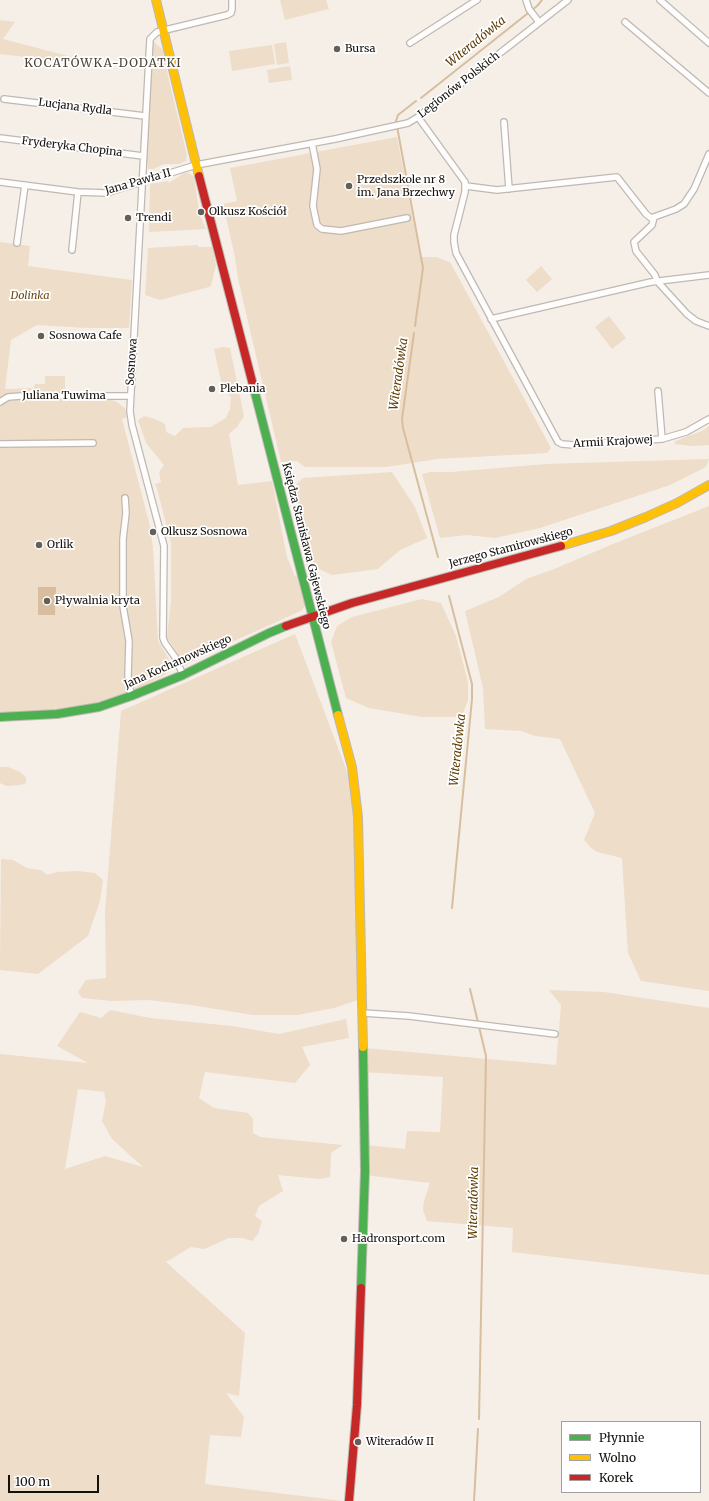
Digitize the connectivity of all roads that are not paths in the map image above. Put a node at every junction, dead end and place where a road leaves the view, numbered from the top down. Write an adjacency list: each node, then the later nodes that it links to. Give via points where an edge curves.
1 (156, 0): 9 (street, Księdza Stanisława Gajewskiego)
2 (232, 0): 9 (street, via 232,9 227,15)
3 (477, 0): 10 (street)
4 (526, 0): 7 (street)
5 (568, 0): 7 (street, Legionów Polskich)
6 (660, 0): 11 (street)
7 (539, 22): 15 (street, Legionów Polskich)
8 (625, 22): 12 (street)
9 (163, 30): 14 (street, Sosnowa, via 156,32 150,39); 21 (street, Księdza Stanisława Gajewskiego)
10 (410, 43)
11 (709, 43)
12 (709, 93)
13 (4, 99): 14 (street, Lucjana Rydla)
14 (145, 116): 20 (street, Sosnowa)
15 (418, 117): 18 (street, Legionów Polskich, via 397,126); 25 (street, via 462,176)
16 (504, 122): 26 (street)
17 (0, 138): 20 (street, Fryderyka Chopina)
18 (312, 143): 21 (street, Legionów Polskich); 29 (street, via 317,169 314,206 317,226 341,231)
19 (709, 154): 28 (street, via 694,189 684,204)
20 (143, 156): 23 (street, Sosnowa)
21 (196, 165): 23 (street, Jana Pawła II); 45 (street, Księdza Stanisława Gajewskiego)
22 (0, 182): 24 (street, Jana Pawła II)
23 (141, 182): 27 (street, Jana Pawła II, via 106,193); 37 (street, Sosnowa)
24 (25, 185): 27 (street, Jana Pawła II); 30 (street)
25 (466, 186): 26 (street); 34 (street, Armii Krajowej, via 455,229 456,253)
26 (509, 189): 28 (street, via 617,177 646,214)
27 (78, 192): 31 (street)
28 (654, 217): 33 (street, via 652,225 636,239 634,246)
29 (407, 218)
30 (18, 243)
31 (72, 250)
32 (709, 275): 33 (street)
33 (657, 281): 34 (street); 35 (street, via 687,314)
34 (491, 319): 40 (street, Armii Krajowej, via 558,442 574,445)
35 (709, 326)
36 (658, 391): 40 (street)
37 (130, 396): 38 (street, Juliana Tuwima, via 21,396 8,397); 46 (street, Sosnowa, via 132,425 164,546 163,638)
38 (0, 402)
39 (709, 420): 40 (street, Armii Krajowej, via 686,432)
40 (662, 439)
41 (94, 443): 42 (street)
42 (0, 444)
43 (709, 485): 45 (street, Jerzego Stamirowskiego, via 671,506 610,531)
44 (125, 498): 47 (street, via 123,606 129,641 128,676)
45 (313, 616): 46 (street, Jana Kochanowskiego, via 269,633); 49 (street, Księdza Stanisława Gajewskiego, via 355,787 359,832)
46 (183, 675): 47 (street, Jana Kochanowskiego)
47 (132, 696): 48 (street, Jana Kochanowskiego, via 75,712)
48 (0, 717)
49 (363, 1013): 50 (street, via 409,1016); 51 (street, Księdza Stanisława Gajewskiego, via 365,1182 357,1405)
50 (555, 1034)
51 (349, 1501)

